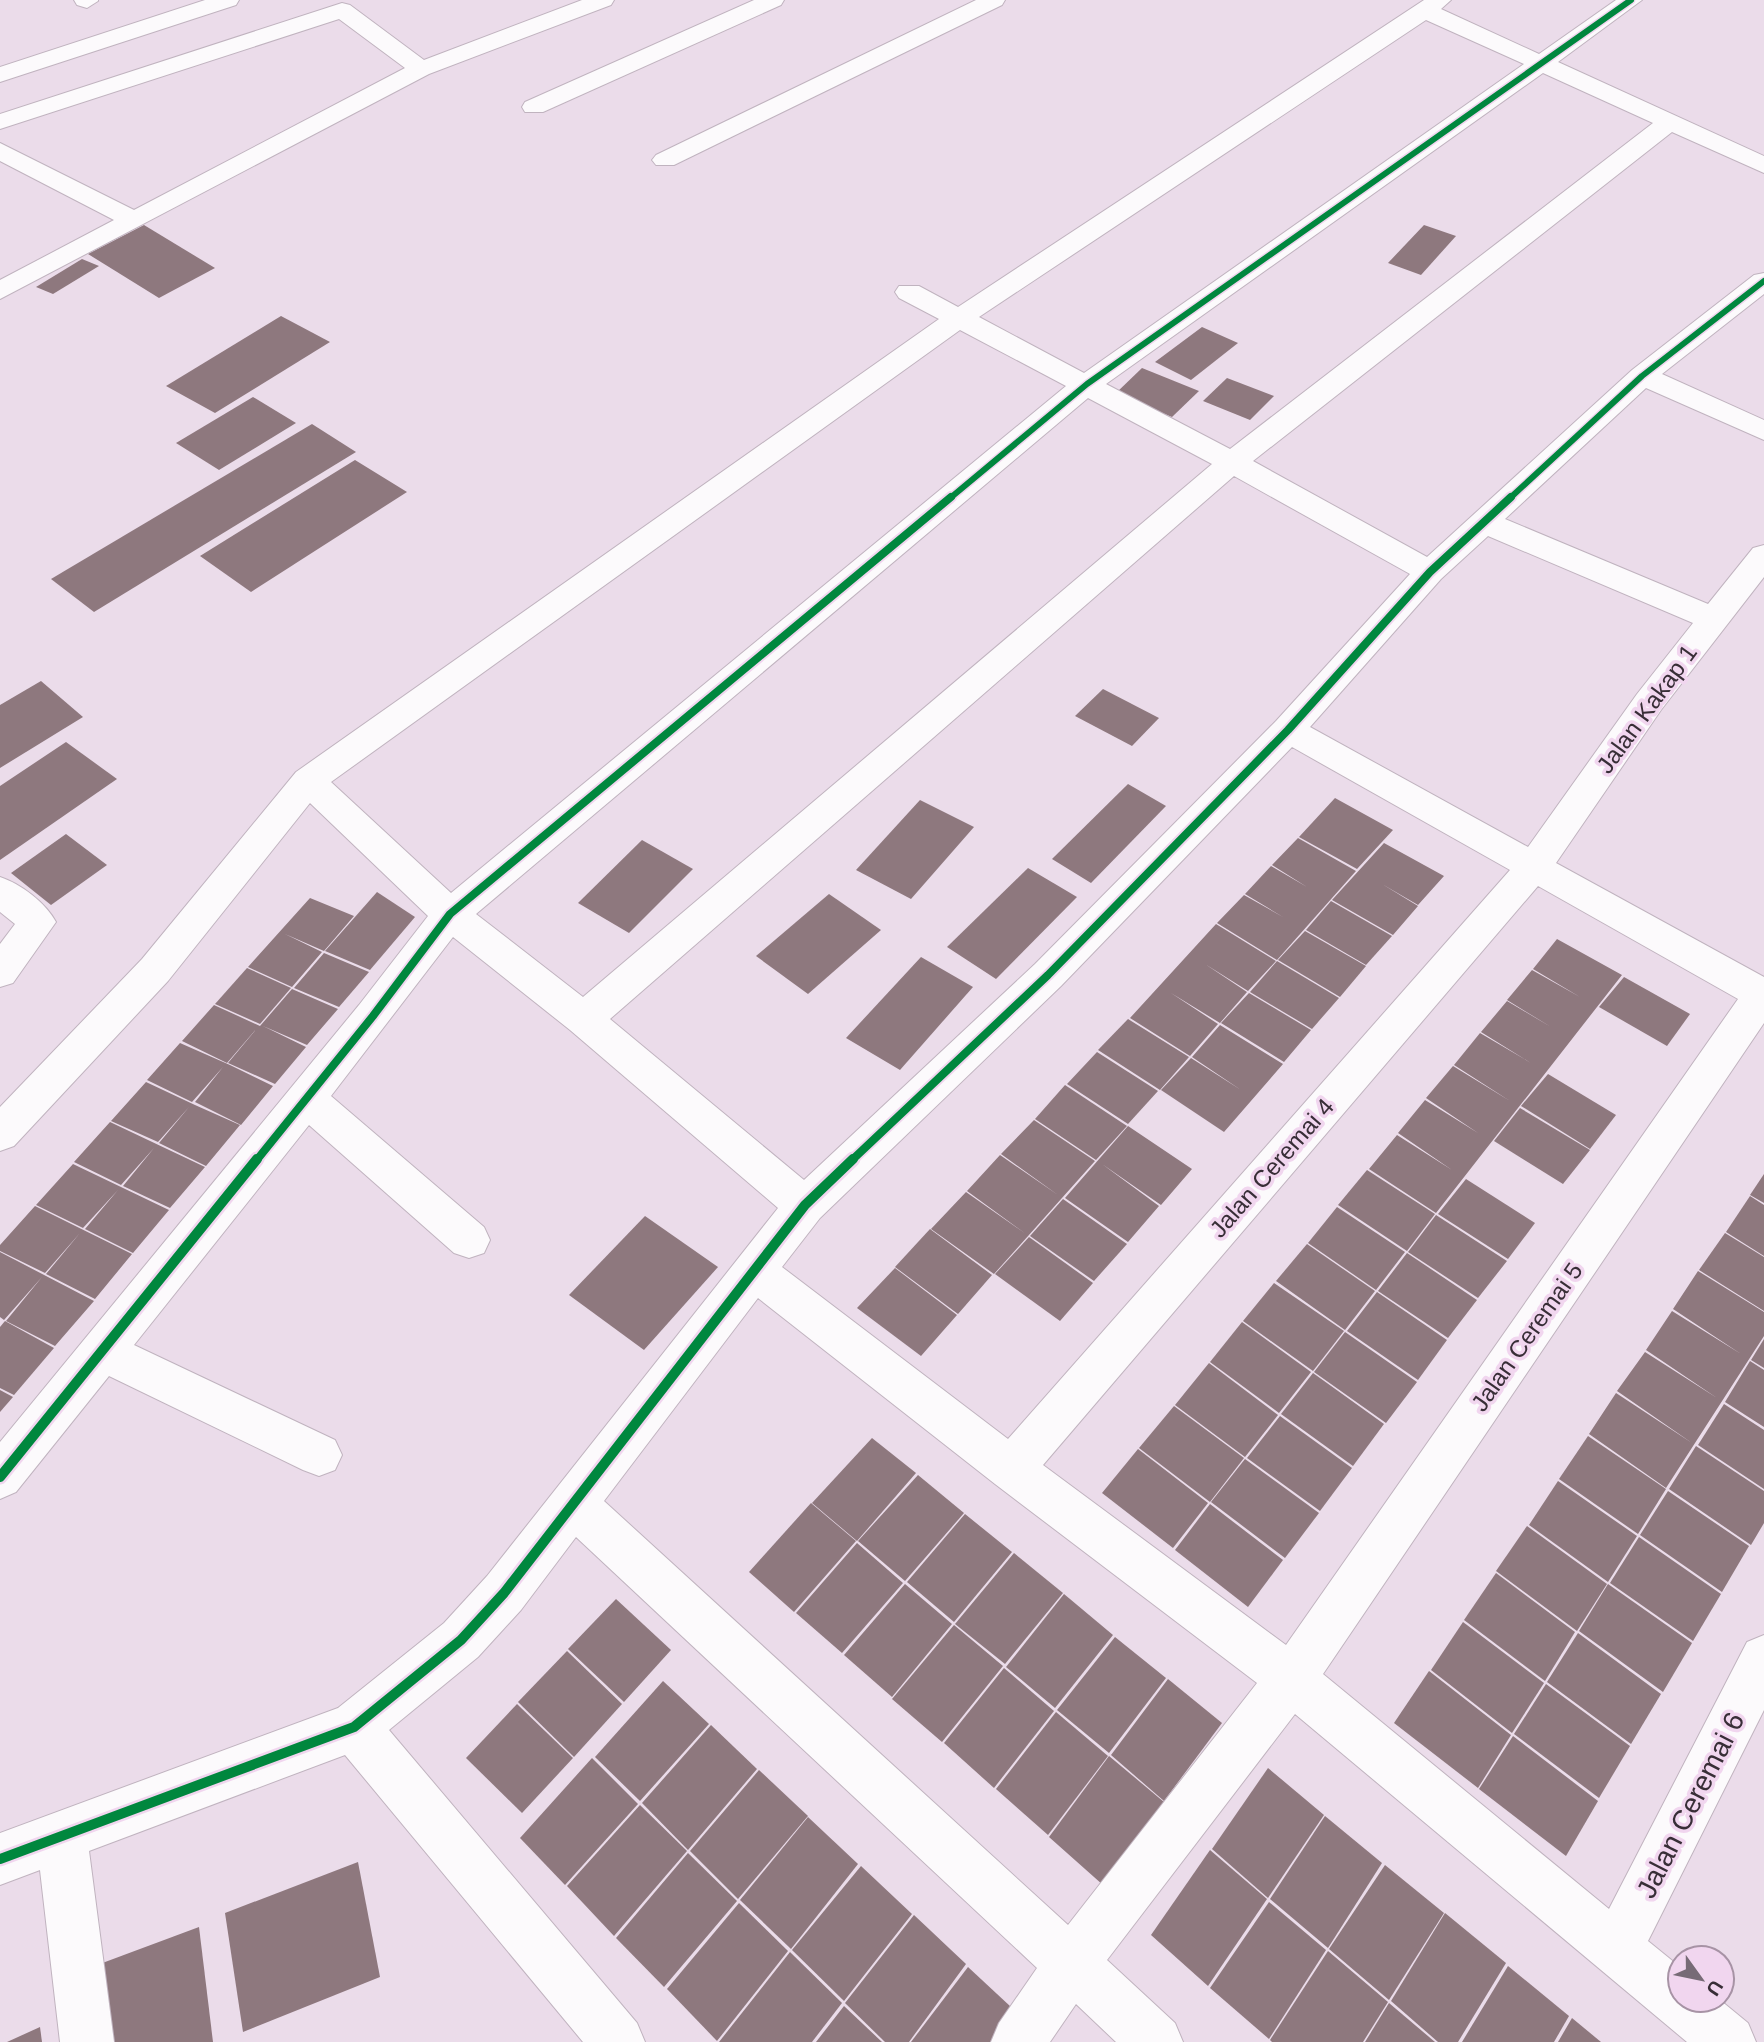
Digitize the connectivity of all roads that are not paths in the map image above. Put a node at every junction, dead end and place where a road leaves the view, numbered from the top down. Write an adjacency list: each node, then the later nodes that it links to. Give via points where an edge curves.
1 (228, 0): 11 (street)
2 (370, 0): 8 (street)
3 (603, 0): 10 (street)
4 (773, 0): 12 (street)
5 (994, 0): 16 (street)
6 (1631, 0): 9 (street)
7 (1432, 5): 9 (street); 23 (street)
8 (342, 10): 10 (street); 13 (street)
9 (1539, 62): 14 (street); 25 (street)
10 (421, 69): 18 (street)
11 (0, 75)
12 (534, 107)
13 (0, 122)
14 (1670, 122): 17 (street); 27 (street)
15 (0, 151): 18 (street)
16 (666, 160)
17 (1764, 165)
18 (134, 220): 20 (street)
19 (1764, 281): 22 (street)
20 (0, 290)
21 (909, 292): 23 (street)
22 (1751, 308): 24 (street)
23 (959, 318): 25 (street); 33 (street)
24 (1642, 376): 26 (street); 28 (street)
25 (1087, 384): 27 (street); 36 (street)
26 (1764, 431)
27 (1232, 462): 30 (street); 39 (street)
28 (1484, 522): 30 (street); 31 (street)
29 (1764, 555): 31 (street, Jalan Kakap 1)
30 (1430, 572): 32 (street)
31 (1714, 619): 34 (street, Jalan Kakap 1, via 1649,702)
32 (1288, 730): 34 (street); 42 (street, via 1048,975)
33 (308, 781): 36 (street); 41 (street, via 155,970)
34 (1534, 867): 38 (street); 47 (street, Jalan Ceremai 4)
35 (0, 891): 37 (street, via 38,922)
36 (450, 914): 39 (street); 40 (street)
37 (0, 972)
38 (1763, 994): 51 (street, Jalan Ceremai 5)
39 (584, 1019): 42 (street, via 636,1068)
40 (306, 1098): 43 (street); 45 (street)
41 (0, 1134)
42 (806, 1205): 44 (street)
43 (469, 1240)
44 (753, 1269): 47 (street); 49 (street)
45 (102, 1351): 46 (street); 48 (street)
46 (319, 1455)
47 (1011, 1469): 51 (street)
48 (0, 1477)
49 (573, 1503): 52 (street, via 504,1593 461,1640); 56 (street)
50 (1764, 1659): 55 (street, Jalan Ceremai 6)
51 (1291, 1679): 55 (street); 56 (street, Jalan Ceremai 5)
52 (354, 1727): 53 (street); 58 (street)
53 (61, 1834): 54 (street); 57 (street)
54 (0, 1859)
55 (1616, 1950): 61 (street)
56 (1072, 1963): 59 (street, Jalan Ceremai 5); 60 (street)
57 (87, 2042)
58 (618, 2042)
59 (1018, 2042)
60 (1156, 2042)
61 (1729, 2042)

